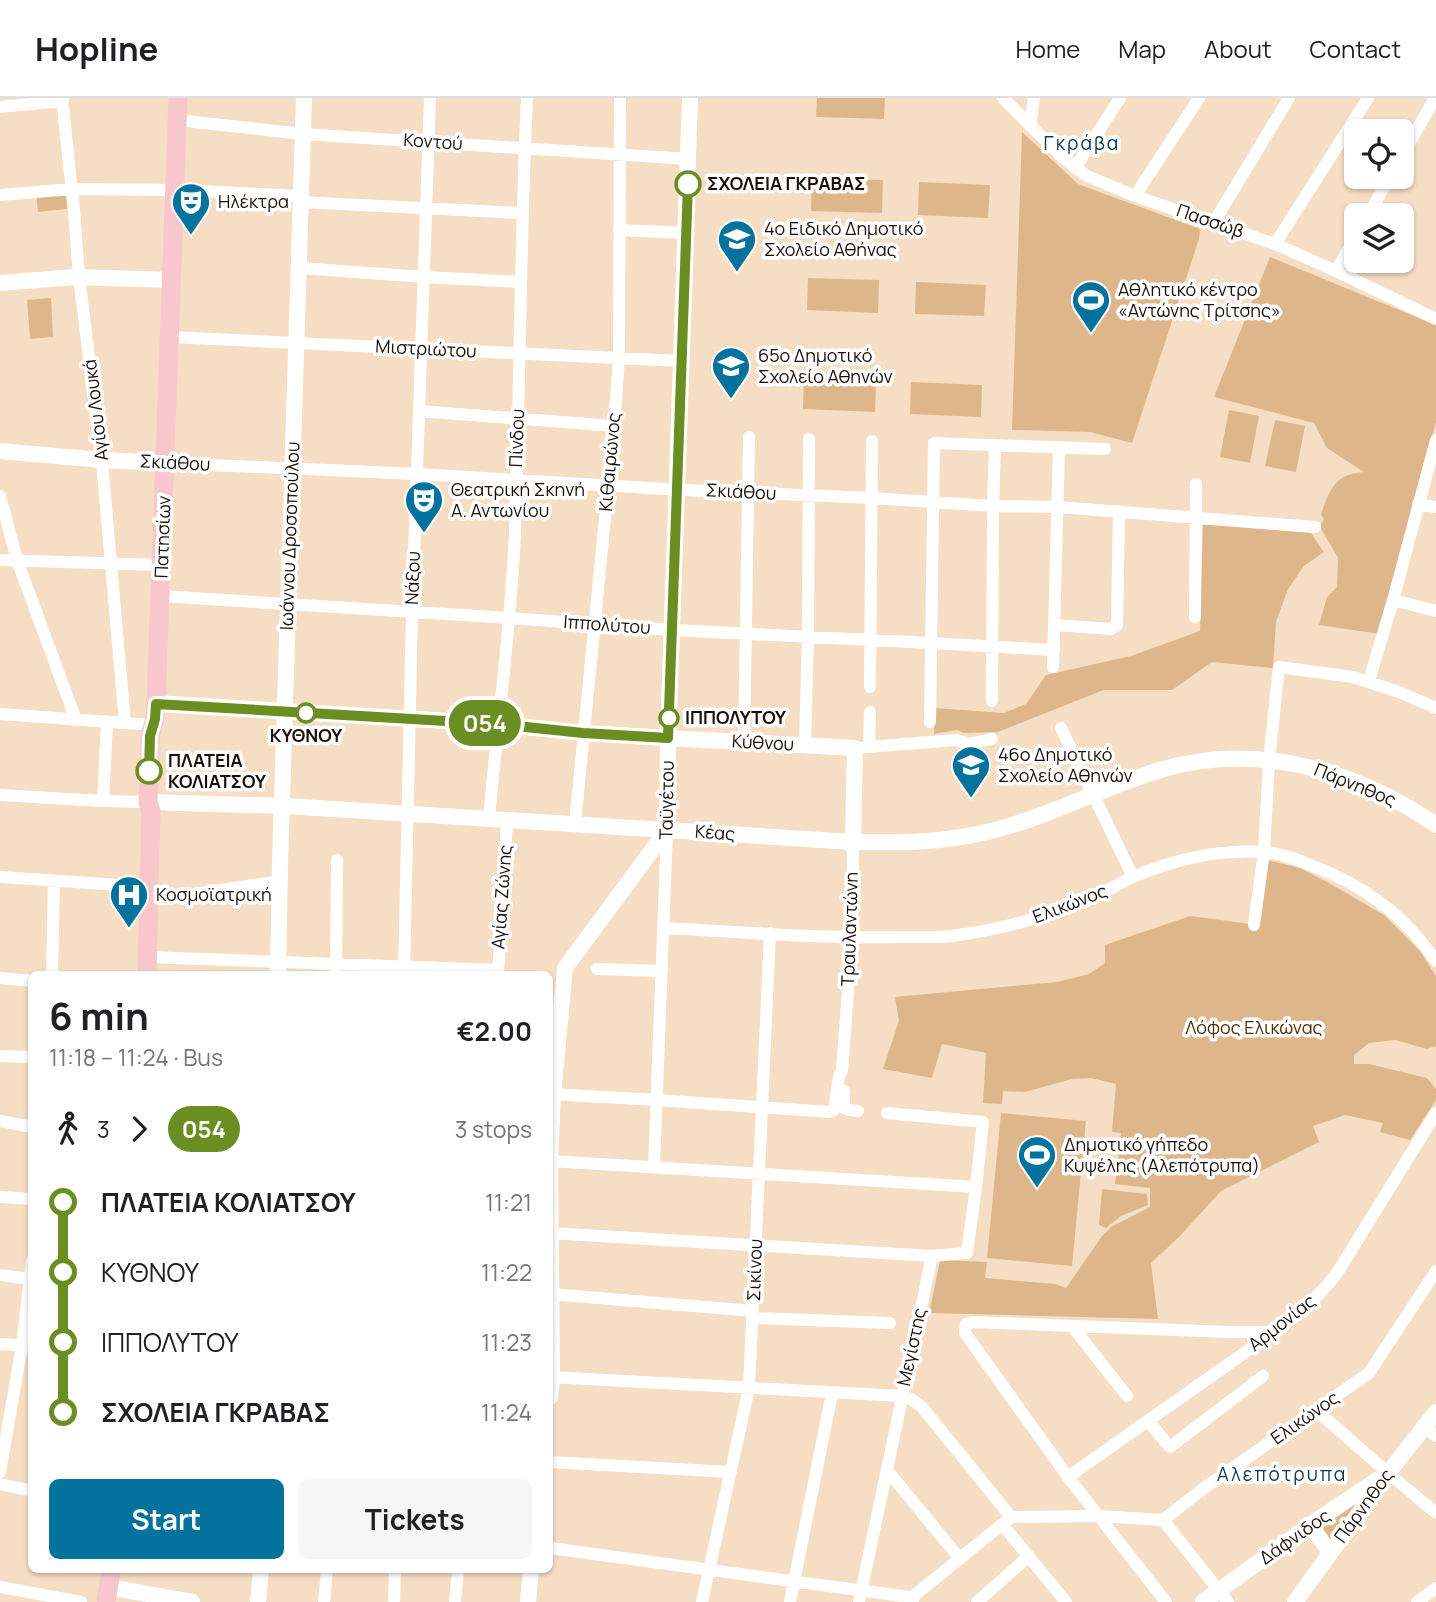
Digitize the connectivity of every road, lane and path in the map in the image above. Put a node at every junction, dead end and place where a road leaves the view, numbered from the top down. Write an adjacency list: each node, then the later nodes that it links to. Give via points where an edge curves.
1 (178, 98): 16 (main road, Πατησίων)
2 (304, 98): 18 (street, Ιωάννου Δροσοπούλου)
3 (430, 98): 20 (street, Νάξου)
4 (527, 98): 21 (street, Πίνδου)
5 (620, 98): 22 (street, Κιθαιρώνος)
6 (690, 98): 23 (street, Ταϋγέτου)
7 (1003, 98): 17 (street, Πασσώβ)
8 (1034, 98): 17 (street)
9 (1120, 98): 24 (street)
10 (1199, 98): 28 (street)
11 (1289, 98): 32 (street)
12 (1368, 98): 35 (street)
13 (63, 99): 15 (street); 25 (street, Αγίου Λουκά)
14 (1433, 100): 19 (street)
15 (0, 107)
16 (177, 120): 18 (street, Κοντού); 26 (main road, Πατησίων)
17 (1030, 126): 24 (street, Πασσώβ)
18 (303, 134): 20 (street, Κοντού); 29 (street, Ιωάννου Δροσοπούλου)
19 (1414, 134)
20 (429, 142): 21 (street, Κοντού); 30 (street, Νάξου)
21 (525, 148): 22 (street, Κοντού); 31 (street, Πίνδου)
22 (620, 155): 23 (street, Κοντού); 33 (street, Κιθαιρώνος)
23 (689, 159): 34 (street, Ταϋγέτου)
24 (1075, 168): 28 (street, Πασσώβ)
25 (72, 189): 26 (street); 27 (street); 39 (street, Αγίου Λουκά)
26 (175, 190): 29 (street); 41 (main road, Πατησίων)
27 (0, 195)
28 (1135, 196): 32 (street, Πασσώβ)
29 (301, 199): 30 (street); 37 (street, Ιωάννου Δροσοπούλου)
30 (426, 209): 31 (street); 40 (street, Νάξου)
31 (522, 213): 42 (street, Πίνδου)
32 (1214, 222): 35 (street, Πασσώβ)
33 (619, 230): 34 (street); 49 (street, Κιθαιρώνος)
34 (686, 233): 50 (street, Ταϋγέτου)
35 (1275, 244): 38 (street, Πασσώβ)
36 (1344, 257): 38 (street)
37 (299, 268): 40 (street); 46 (street, Ιωάννου Δροσοπούλου)
38 (1336, 271): 44 (street, Πασσώβ)
39 (79, 277): 41 (street); 43 (street); 62 (street, Αγίου Λουκά)
40 (424, 278): 42 (street); 47 (street, Νάξου)
41 (172, 280): 45 (main road, Πατησίων)
42 (521, 282): 48 (street, Πίνδου)
43 (0, 283)
44 (1436, 319)
45 (170, 337): 46 (street, Μιστριώτου); 63 (main road, Πατησίων)
46 (296, 343): 47 (street, Μιστριώτου); 64 (street, Ιωάννου Δροσοπούλου)
47 (420, 348): 48 (street, Μιστριώτου); 51 (street, Νάξου)
48 (521, 353): 49 (street, Μιστριώτου); 52 (street, Πίνδου)
49 (619, 358): 50 (street, Μιστριώτου); 53 (street, Κιθαιρώνος)
50 (681, 360): 69 (street, Ταϋγέτου)
51 (419, 411): 52 (street); 65 (street, Νάξου)
52 (518, 419): 53 (street); 66 (street, Πίνδου)
53 (614, 426): 68 (street, Κιθαιρώνος)
54 (749, 437): 70 (street)
55 (809, 439): 72 (street)
56 (1436, 440): 75 (street)
57 (872, 441): 73 (street)
58 (995, 445): 59 (street); 74 (street, via 934,443); 76 (street)
59 (1059, 447): 60 (street); 77 (street)
60 (1105, 449)
61 (0, 451): 62 (street, Σκιάθου)
62 (101, 460): 63 (street, Σκιάθου); 84 (street, Αγίου Λουκά)
63 (166, 463): 64 (street, Σκιάθου); 85 (main road, Πατησίων)
64 (293, 468): 65 (street, Σκιάθου); 88 (street, Ιωάννου Δροσοπούλου)
65 (417, 474): 66 (street, Σκιάθου); 90 (street, Νάξου)
66 (516, 480): 68 (street, Σκιάθου); 92 (street, Πίνδου)
67 (1196, 484): 80 (street)
68 (608, 485): 69 (street, Σκιάθου); 93 (street, Κιθαιρώνος)
69 (677, 489): 70 (street, Σκιάθου); 95 (street, Ταϋγέτου)
70 (748, 493): 72 (street, Σκιάθου); 96 (street)
71 (0, 496): 83 (street)
72 (809, 496): 73 (street, Σκιάθου); 97 (street)
73 (871, 498): 74 (street, Σκιάθου); 98 (street)
74 (933, 503): 76 (street, Σκιάθου); 99 (street)
75 (1418, 504): 78 (street); 87 (street)
76 (993, 506): 77 (street, Σκιάθου); 100 (street)
77 (1058, 507): 79 (street, Σκιάθου); 94 (street)
78 (1436, 507)
79 (1119, 511): 80 (street, Σκιάθου); 94 (street, via 1117,625 1111,629)
80 (1196, 517): 81 (street, Σκιάθου); 91 (street)
81 (1315, 527)
82 (0, 560): 83 (street)
83 (17, 560): 84 (street); 112 (street)
84 (111, 562): 85 (street); 115 (street, Αγίου Λουκά)
85 (162, 565): 86 (main road, Πατησίων)
86 (160, 596): 88 (street, Ιππολύτου); 106 (main road, Πατησίων)
87 (1393, 600): 89 (street); 103 (street)
88 (288, 604): 90 (street, Ιππολύτου); 108 (street, Ιωάννου Δροσοπούλου)
89 (1436, 611)
90 (412, 612): 92 (street, Ιππολύτου); 111 (street, Νάξου)
91 (1195, 617)
92 (510, 618): 93 (street, Ιππολύτου); 116 (street, Πίνδου)
93 (594, 624): 95 (street, Ιππολύτου); 119 (street, Κιθαιρώνος)
94 (1055, 625): 101 (street)
95 (672, 630): 96 (street, Ιππολύτου); 120 (street, Ταϋγέτου)
96 (747, 634): 97 (street, Ιππολύτου); 122 (street)
97 (808, 636): 98 (street, Ιππολύτου); 123 (street)
98 (870, 639): 99 (street, Ιππολύτου); 104 (street)
99 (931, 643): 100 (street, Ιππολύτου); 114 (street)
100 (993, 646): 101 (street, Ιππολύτου); 105 (street)
101 (1054, 650): 102 (street)
102 (1054, 667)
103 (1369, 681): 107 (street); 125 (street, via 1279,667)
104 (870, 687)
105 (992, 701)
106 (156, 704): 108 (street, Κύθνου); 117 (main road, Πατησίων)
107 (1436, 708)
108 (285, 711): 111 (street, Κύθνου); 130 (street, Ιωάννου Δροσοπούλου)
109 (870, 712): 124 (street, Τραυλαντώνη)
110 (0, 714): 112 (street)
111 (409, 719): 116 (street, Κύθνου); 131 (street, Νάξου)
112 (76, 720): 113 (street)
113 (107, 722): 115 (street); 128 (street)
114 (930, 722)
115 (125, 723): 117 (street)
116 (497, 724): 119 (street, Κύθνου); 132 (street, Πίνδου)
117 (153, 725): 129 (main road, Πατησίων)
118 (1061, 728): 127 (street)
119 (583, 733): 120 (street, Κύθνου); 134 (street, Κιθαιρώνος)
120 (668, 738): 122 (street, Κύθνου); 136 (street, Ταϋγέτου)
121 (992, 739): 124 (street, Κύθνου)
122 (744, 742): 123 (street, Κύθνου)
123 (805, 745): 124 (street, Κύθνου)
124 (862, 748): 137 (street, Τραυλαντώνη)
125 (1269, 760): 127 (street, Κέας, via 1192,763); 135 (street, Πάρνηθος, via 1360,784); 138 (street)
126 (0, 796): 128 (street)
127 (1093, 796): 137 (street, Κέας, via 1037,818 963,838); 141 (street)
128 (103, 802): 129 (street)
129 (148, 802): 130 (street, Κέας); 144 (main road, Πατησίων)
130 (282, 805): 131 (street, Κέας); 143 (street, Ιωάννου Δροσοπούλου)
131 (407, 813): 132 (street, Κέας); 155 (street, Νάξου)
132 (489, 819): 133 (street, Κέας)
133 (507, 820): 134 (street, Κέας); 156 (street, Αγίας Ζώνης)
134 (575, 824): 136 (street, Κέας)
135 (1436, 825)
136 (667, 830): 137 (street, Κέας); 146 (street, Ταϋγέτου); 163 (street, via 565,968)
137 (853, 842): 148 (street, Τραυλαντώνη)
138 (1264, 852): 141 (street, Ελικώνος, via 1196,856); 145 (street); 149 (street, Ελικώνος, via 1303,861 1361,889 1409,926)
139 (337, 860): 153 (street)
140 (0, 877): 142 (street)
141 (1133, 877): 148 (street, Ελικώνος, via 1089,900 997,929 955,936)
142 (54, 881): 144 (street); 154 (street)
143 (279, 881): 144 (street); 151 (street, Ιωάννου Δροσοπούλου)
144 (149, 894): 150 (main road, Πατησίων)
145 (1254, 925)
146 (663, 928): 147 (street, Ελικώνος); 157 (street, Ταϋγέτου)
147 (770, 933): 148 (street, Ελικώνος); 166 (street, Σικίνου)
148 (852, 939): 162 (street, Τραυλαντώνη)
149 (1436, 961)
150 (148, 966): 151 (street)
151 (279, 968): 153 (street)
152 (597, 969): 157 (street)
153 (336, 970): 155 (street)
154 (52, 971)
155 (404, 971)
156 (498, 971)
157 (662, 971): 165 (street, Ταϋγέτου)
158 (0, 978): 159 (street)
159 (28, 981)
160 (0, 1056): 161 (street)
161 (28, 1057)
162 (842, 1070): 166 (street, Τραυλαντώνη, via 834,1110); 167 (street, via 844,1108)
163 (553, 1076)
164 (553, 1094): 165 (street)
165 (657, 1100): 166 (street); 173 (street, Ταϋγέτου)
166 (761, 1107): 174 (street, Σικίνου)
167 (858, 1111)
168 (887, 1113): 175 (street, via 983,1122)
169 (1436, 1113): 189 (street, Αρμονίας, via 1329,1286)
170 (0, 1121): 171 (street)
171 (28, 1126)
172 (553, 1161): 173 (street)
173 (654, 1167): 174 (street)
174 (758, 1174): 175 (street); 179 (street, Σικίνου)
175 (976, 1187): 180 (street, via 967,1252)
176 (0, 1197): 177 (street)
177 (28, 1199)
178 (553, 1232): 179 (street)
179 (756, 1245): 180 (street); 186 (street, Σικίνου)
180 (932, 1256): 196 (street, Μεγίστης)
181 (1436, 1271): 198 (street, Ελικώνος, via 1369,1373)
182 (0, 1275): 183 (street)
183 (28, 1279)
184 (553, 1294): 186 (street)
185 (28, 1312): 191 (street)
186 (753, 1314): 187 (street); 194 (street, Σικίνου)
187 (890, 1322)
188 (1072, 1326): 189 (street); 197 (street); 207 (street, via 974,1322 966,1324 965,1334)
189 (1273, 1332): 200 (street, Αρμονίας)
190 (0, 1344): 191 (street)
191 (27, 1346): 204 (street)
192 (1263, 1376): 200 (street, via 1170,1447)
193 (553, 1377): 194 (street)
194 (749, 1388): 195 (street); 205 (street, Σικίνου)
195 (832, 1393): 196 (street); 225 (street)
196 (902, 1396): 203 (street, Μεγίστης); 213 (street, via 922,1408)
197 (1127, 1396)
198 (1316, 1410): 206 (street); 212 (street, Ελικώνος)
199 (1436, 1412): 201 (street, Πάρνηθος)
200 (1148, 1421): 207 (street, Αρμονίας)
201 (1430, 1431): 206 (street, Πάρνηθος)
202 (553, 1462): 205 (street)
203 (887, 1470): 218 (street); 230 (street, Μεγίστης)
204 (0, 1472)
205 (730, 1472): 219 (street, Σικίνου)
206 (1388, 1473): 210 (street); 214 (street, Δάφνιδος); 216 (street, Πάρνηθος)
207 (1068, 1477): 211 (street)
208 (0, 1484): 209 (street)
209 (28, 1490)
210 (1436, 1513)
211 (1098, 1516): 212 (street); 213 (street); 244 (street)
212 (1163, 1520): 229 (street)
213 (1007, 1521): 217 (street); 218 (street)
214 (1310, 1525): 216 (street); 229 (street, Δάφνιδος)
215 (553, 1548): 219 (street)
216 (1330, 1552): 231 (street, Πάρνηθος)
217 (1029, 1556): 242 (street); 243 (street)
218 (960, 1559): 232 (street)
219 (710, 1570): 225 (street); 240 (street, Σικίνου)
220 (261, 1573): 236 (street)
221 (327, 1573): 237 (street)
222 (394, 1573): 238 (street)
223 (458, 1573): 233 (street)
224 (531, 1573): 239 (street)
225 (795, 1582): 230 (street); 241 (street)
226 (108, 1586): 235 (street)
227 (0, 1587): 234 (street)
228 (1436, 1588): 246 (street)
229 (1224, 1596): 245 (street, Δάφνιδος)
230 (860, 1597): 232 (street)
231 (1302, 1598)
232 (911, 1599)
233 (455, 1601)
234 (81, 1602)
235 (192, 1602)
236 (258, 1602)
237 (324, 1602)
238 (394, 1602)
239 (528, 1602)
240 (702, 1602)
241 (790, 1602)
242 (977, 1602)
243 (1066, 1602)
244 (1166, 1602)
245 (1203, 1602)
246 (1417, 1602)

